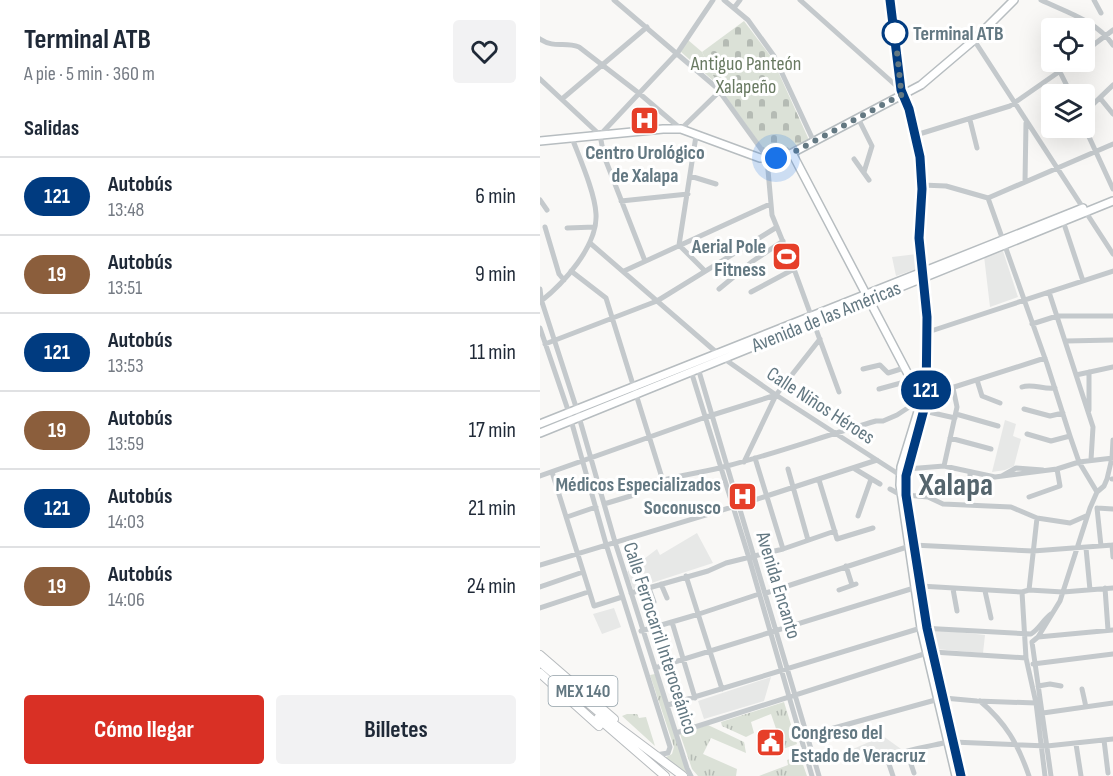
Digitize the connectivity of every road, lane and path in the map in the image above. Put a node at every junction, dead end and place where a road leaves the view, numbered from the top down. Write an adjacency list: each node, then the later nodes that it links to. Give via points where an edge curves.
1 (614, 0): 12 (street)
2 (712, 0): 19 (street)
3 (724, 0): 10 (street)
4 (740, 0): 10 (street)
5 (800, 0): 26 (street)
6 (890, 0): 26 (street)
7 (1041, 0): 14 (street)
8 (1094, 0): 11 (street)
9 (1010, 1): 16 (main road)
10 (734, 8): 43 (street, via 748,20 774,56)
11 (1101, 13)
12 (647, 27): 19 (street); 20 (street)
13 (1113, 30): 14 (street)
14 (1106, 34): 17 (street); 18 (street)
15 (540, 39): 20 (street, via 553,46 574,45)
16 (974, 40): 26 (main road, via 931,78); 31 (street)
17 (1095, 43)
18 (1113, 45)
19 (678, 52): 25 (street); 27 (street)
20 (602, 65): 27 (street); 29 (street)
21 (1060, 72): 23 (street); 31 (street)
22 (540, 79): 29 (street)
23 (1066, 84)
24 (1113, 85): 28 (street)
25 (720, 92): 36 (street); 48 (street)
26 (902, 92): 33 (main road); 38 (main road)
27 (640, 94): 36 (street); 37 (street)
28 (1100, 98): 30 (street); 32 (street)
29 (562, 99): 37 (street)
30 (1095, 103)
31 (1015, 104): 34 (street); 35 (street)
32 (1113, 114)
33 (858, 118): 43 (main road); 51 (street, via 872,146)
34 (970, 120): 38 (street); 45 (street)
35 (1026, 121): 50 (street); 54 (street)
36 (681, 129): 37 (main road); 39 (main road)
37 (600, 135): 40 (main road); 62 (street)
38 (916, 135): 56 (main road)
39 (696, 136): 48 (main road); 52 (street)
40 (572, 138): 42 (main road); 69 (street, via 595,206)
41 (1090, 138): 46 (street)
42 (540, 141)
43 (814, 142): 47 (main road)
44 (1113, 144): 46 (street)
45 (977, 148)
46 (1096, 152): 50 (street); 57 (street)
47 (792, 153): 48 (main road); 90 (main road)
48 (767, 159): 64 (street)
49 (854, 159): 51 (street)
50 (1057, 169): 54 (street); 66 (street)
51 (864, 172): 53 (street)
52 (690, 176): 55 (street); 58 (street)
53 (869, 180)
54 (1025, 182): 60 (street)
55 (716, 184)
56 (922, 185): 60 (street, via 946,186); 83 (main road, via 919,238)
57 (1113, 189)
58 (688, 194): 62 (street); 75 (street)
59 (1113, 196): 66 (main road, Avenida de las Américas)
60 (989, 199): 73 (street)
61 (540, 200): 65 (street)
62 (621, 201): 77 (street)
63 (1113, 201): 66 (main road, Avenida de las Américas)
64 (770, 204): 70 (street); 75 (street)
65 (547, 210)
66 (1084, 210): 67 (main road, Avenida de las Américas); 73 (main road, Avenida de las Américas); 76 (street)
67 (1063, 221): 73 (main road, Avenida de las Américas); 85 (street)
68 (545, 227): 84 (street)
69 (595, 227): 71 (street); 74 (street)
70 (777, 227): 72 (street); 82 (street)
71 (567, 228)
72 (783, 241): 78 (street); 87 (street)
73 (1003, 242): 83 (main road, Avenida de las Américas); 92 (street)
74 (590, 243): 80 (street); 81 (street, Calle Niños Héroes)
75 (679, 245): 77 (street); 82 (street)
76 (1113, 254)
77 (645, 261): 81 (street)
78 (794, 268): 88 (street); 97 (street)
79 (1113, 270): 85 (street)
80 (571, 271): 84 (street); 96 (street, via 603,294)
81 (624, 271): 93 (street, Calle Niños Héroes)
82 (705, 271): 93 (street)
83 (923, 275): 90 (main road, Avenida de las Américas); 100 (main road)
84 (564, 280): 91 (street)
85 (1083, 281): 89 (street)
86 (540, 289): 91 (street, Calle Ferrocarril Interoceánico)
87 (719, 289)
88 (752, 292)
89 (1049, 292): 92 (street); 94 (street)
90 (868, 297): 97 (main road, Avenida de las Américas); 109 (main road)
91 (542, 299): 103 (street, Calle Ferrocarril Interoceánico)
92 (1024, 300): 98 (street); 100 (street)
93 (657, 301): 96 (street); 106 (street, Calle Niños Héroes)
94 (1057, 316): 95 (street); 98 (street); 104 (street)
95 (1113, 316)
96 (612, 318): 103 (street); 119 (street)
97 (813, 318): 101 (street); 106 (main road, Avenida de las Américas)
98 (1032, 324): 107 (street)
99 (540, 328): 105 (street, Calle Ferrocarril Interoceánico)
100 (928, 332): 123 (main road)
101 (819, 339): 121 (street); 122 (street)
102 (1113, 339): 104 (street)
103 (555, 340): 105 (street); 129 (street, Calle Ferrocarril Interoceánico)
104 (1066, 341): 113 (street)
105 (545, 344): 129 (street, Calle Ferrocarril Interoceánico)
106 (721, 356): 111 (main road, Avenida de las Américas); 119 (main road, Avenida de las Américas); 122 (street, Calle Niños Héroes)
107 (1045, 358): 115 (street); 118 (street)
108 (1113, 367): 112 (street)
109 (904, 368): 110 (street, via 888,373 880,365); 114 (main road)
110 (863, 369)
111 (694, 370): 119 (main road, Avenida de las Américas); 130 (street, Avenida Encanto)
112 (1089, 372): 113 (street); 127 (street)
113 (1076, 375): 127 (street)
114 (912, 380): 120 (street); 123 (main road)
115 (976, 380): 116 (street); 124 (street, via 982,396)
116 (952, 387): 123 (street); 131 (street, via 957,403)
117 (1022, 387): 118 (street)
118 (1055, 388): 128 (street)
119 (634, 389): 129 (main road, Avenida de las Américas); 138 (street)
120 (879, 390)
121 (839, 392)
122 (776, 395): 130 (street); 135 (street, Calle Niños Héroes); 148 (street)
123 (923, 398): 126 (main road); 135 (street, via 876,421); 159 (main road)
124 (1000, 403)
125 (1024, 409): 128 (street, via 1050,416)
126 (924, 411): 131 (street); 154 (main road)
127 (1089, 412): 146 (street, via 1093,427)
128 (1063, 413): 137 (street)
129 (574, 415): 132 (main road, Avenida de las Américas); 134 (main road, Avenida de las Américas); 144 (street, Calle Ferrocarril Interoceánico); 147 (street, Calle Ferrocarril Interoceánico)
130 (709, 416): 138 (street); 151 (street, Avenida Encanto)
131 (955, 416): 133 (street); 139 (street)
132 (541, 422)
133 (998, 426)
134 (540, 433)
135 (834, 433): 142 (street); 145 (street, Calle Niños Héroes)
136 (1027, 434): 137 (street, via 1051,441)
137 (1070, 436): 149 (street)
138 (649, 437): 144 (street); 163 (street)
139 (950, 438): 141 (street); 150 (street)
140 (1113, 440): 143 (street)
141 (990, 449)
142 (755, 458): 148 (street); 171 (street)
143 (1113, 458): 146 (street); 168 (street, via 1104,486)
144 (590, 459): 147 (street); 173 (street, Calle Ferrocarril Interoceánico)
145 (877, 460): 153 (street); 159 (street, Calle Niños Héroes)
146 (1091, 460): 149 (street)
147 (583, 462): 157 (street); 175 (street, Calle Ferrocarril Interoceánico)
148 (744, 462): 151 (street)
149 (1079, 462): 155 (street); 168 (street)
150 (944, 466): 154 (street); 156 (street)
151 (724, 467): 158 (street); 174 (street, Avenida Encanto); 176 (street, Avenida Encanto)
152 (788, 469): 166 (street)
153 (855, 469): 161 (street); 162 (street)
154 (907, 469): 170 (main road)
155 (1057, 469): 156 (street, via 1016,468 1000,477); 172 (street, via 1059,488)
156 (970, 471): 164 (street)
157 (552, 472): 160 (street); 182 (street)
158 (692, 475): 163 (street); 169 (street)
159 (900, 475): 170 (main road)
160 (540, 476)
161 (871, 479): 165 (street); 180 (street)
162 (819, 480): 166 (street); 185 (street)
163 (663, 481): 169 (street)
164 (970, 482)
165 (880, 484)
166 (794, 488): 171 (street); 186 (street)
167 (890, 489): 170 (street)
168 (1097, 492): 177 (street)
169 (632, 495): 173 (street)
170 (903, 495): 183 (street, via 928,497 942,504 1011,507); 190 (main road)
171 (766, 496): 174 (street); 193 (street)
172 (1029, 497)
173 (604, 504): 187 (street, Calle Ferrocarril Interoceánico)
174 (739, 505): 176 (street); 197 (street, Avenida Encanto)
175 (596, 507): 182 (street); 188 (street, Calle Ferrocarril Interoceánico)
176 (733, 507): 187 (street); 197 (street, Avenida Encanto)
177 (1090, 508): 178 (street); 181 (street)
178 (1097, 508): 179 (street); 191 (street)
179 (1113, 509)
180 (858, 516)
181 (1086, 516): 183 (street, via 1070,523); 194 (street)
182 (567, 517): 196 (street)
183 (1037, 519): 195 (street)
184 (873, 528): 185 (street, via 837,539)
185 (835, 533): 186 (street)
186 (808, 540): 193 (street)
187 (615, 542): 188 (street); 217 (street, Calle Ferrocarril Interoceánico)
188 (606, 544): 196 (street); 219 (street, Calle Ferrocarril Interoceánico)
189 (1113, 545): 191 (street); 198 (street)
190 (910, 546): 195 (street); 200 (street); 205 (main road)
191 (1101, 546): 192 (street)
192 (1086, 548): 194 (street); 212 (street)
193 (783, 549): 197 (street)
194 (1077, 549): 195 (street); 216 (street)
195 (1033, 551): 211 (street)
196 (578, 554): 199 (street); 201 (street)
197 (752, 557): 202 (street); 218 (street, Avenida Encanto)
198 (1113, 557)
199 (540, 565)
200 (846, 566): 210 (street, via 854,585); 218 (street)
201 (583, 573): 204 (street); 214 (street)
202 (686, 576): 203 (street); 224 (street)
203 (662, 584): 206 (street); 220 (street)
204 (540, 587)
205 (917, 587): 209 (street); 228 (main road); 231 (street)
206 (649, 588): 217 (street); 221 (street)
207 (1105, 588): 208 (street); 212 (street); 230 (street)
208 (1113, 588)
209 (953, 589): 213 (street); 223 (street)
210 (839, 590)
211 (1029, 590): 215 (street); 216 (street)
212 (1090, 590): 216 (street)
213 (985, 591): 215 (street); 226 (street)
214 (588, 592): 219 (street, via 594,606); 222 (street)
215 (1022, 592): 233 (street)
216 (1063, 592): 225 (street)
217 (631, 593): 229 (street, Calle Ferrocarril Interoceánico)
218 (763, 593): 224 (street); 231 (street, Avenida Encanto)
219 (622, 597): 232 (street, Calle Ferrocarril Interoceánico)
220 (667, 598)
221 (654, 602)
222 (540, 608)
223 (957, 611)
224 (699, 614): 227 (street); 235 (street)
225 (1051, 614): 233 (street, via 1035,632); 234 (street)
226 (991, 618)
227 (672, 622): 229 (street); 239 (street)
228 (924, 628): 233 (street); 236 (main road); 244 (street)
229 (643, 630): 232 (street); 245 (street, Calle Ferrocarril Interoceánico)
230 (1111, 630): 234 (street)
231 (773, 631): 235 (street); 244 (street, Avenida Encanto); 246 (street, Avenida Encanto)
232 (634, 633): 248 (street, Calle Ferrocarril Interoceánico)
233 (1025, 633): 240 (street)
234 (1038, 637): 242 (street, via 1032,642)
235 (710, 651): 239 (street); 252 (street)
236 (930, 652): 240 (street); 254 (street); 257 (main road)
237 (1113, 654): 242 (street)
238 (540, 655): 264 (highway, MEX 140, via 587,694)
239 (683, 658): 245 (street); 256 (street)
240 (1026, 658): 242 (street)
241 (540, 662): 249 (highway, MEX 140)
242 (1031, 664): 250 (street); 260 (street)
243 (540, 668): 249 (highway, MEX 140)
244 (789, 669): 246 (street); 254 (street, Avenida Encanto)
245 (656, 670): 248 (street); 261 (street, Calle Ferrocarril Interoceánico)
246 (781, 672): 252 (street); 255 (street, Avenida Encanto)
247 (540, 673): 264 (highway, MEX 140, via 600,726)
248 (647, 674): 275 (street, Calle Ferrocarril Interoceánico, via 670,747 668,753)
249 (561, 682): 264 (highway, MEX 140)
250 (1038, 686): 251 (street); 263 (street)
251 (1061, 686)
252 (722, 689): 256 (street)
253 (1082, 689): 262 (street)
254 (795, 694): 255 (street); 266 (street, Avenida Encanto)
255 (788, 696): 265 (street); 267 (street, Avenida Encanto)
256 (695, 698): 261 (street)
257 (941, 699): 258 (street); 266 (street); 270 (main road)
258 (980, 702): 260 (street); 272 (street, via 998,716)
259 (1113, 703): 262 (street)
260 (1036, 704): 273 (street)
261 (668, 705): 265 (street, Calle Ferrocarril Interoceánico)
262 (1086, 708): 263 (street)
263 (1043, 713): 273 (street)
264 (620, 733): 275 (highway, MEX 140); 278 (highway, MEX 140)
265 (676, 733): 280 (street, Calle Ferrocarril Interoceánico)
266 (808, 735): 267 (street); 282 (street, Avenida Encanto)
267 (801, 737): 281 (street, Avenida Encanto)
268 (1113, 739): 269 (street)
269 (1104, 740): 271 (street); 277 (street)
270 (951, 742): 272 (street); 274 (street); 284 (main road); 285 (main road)
271 (1076, 744): 273 (street); 289 (street)
272 (1017, 745): 273 (street); 286 (street)
273 (1044, 746): 287 (street); 288 (street)
274 (907, 752): 276 (street); 283 (street, via 889,759)
275 (654, 755): 279 (highway, MEX 140)
276 (914, 773)
277 (1108, 773)
278 (665, 776)
279 (683, 776)
280 (691, 776)
281 (813, 776)
282 (819, 776)
283 (893, 776)
284 (956, 776)
285 (961, 776)
286 (1029, 776)
287 (1045, 776)
288 (1051, 776)
289 (1081, 776)

